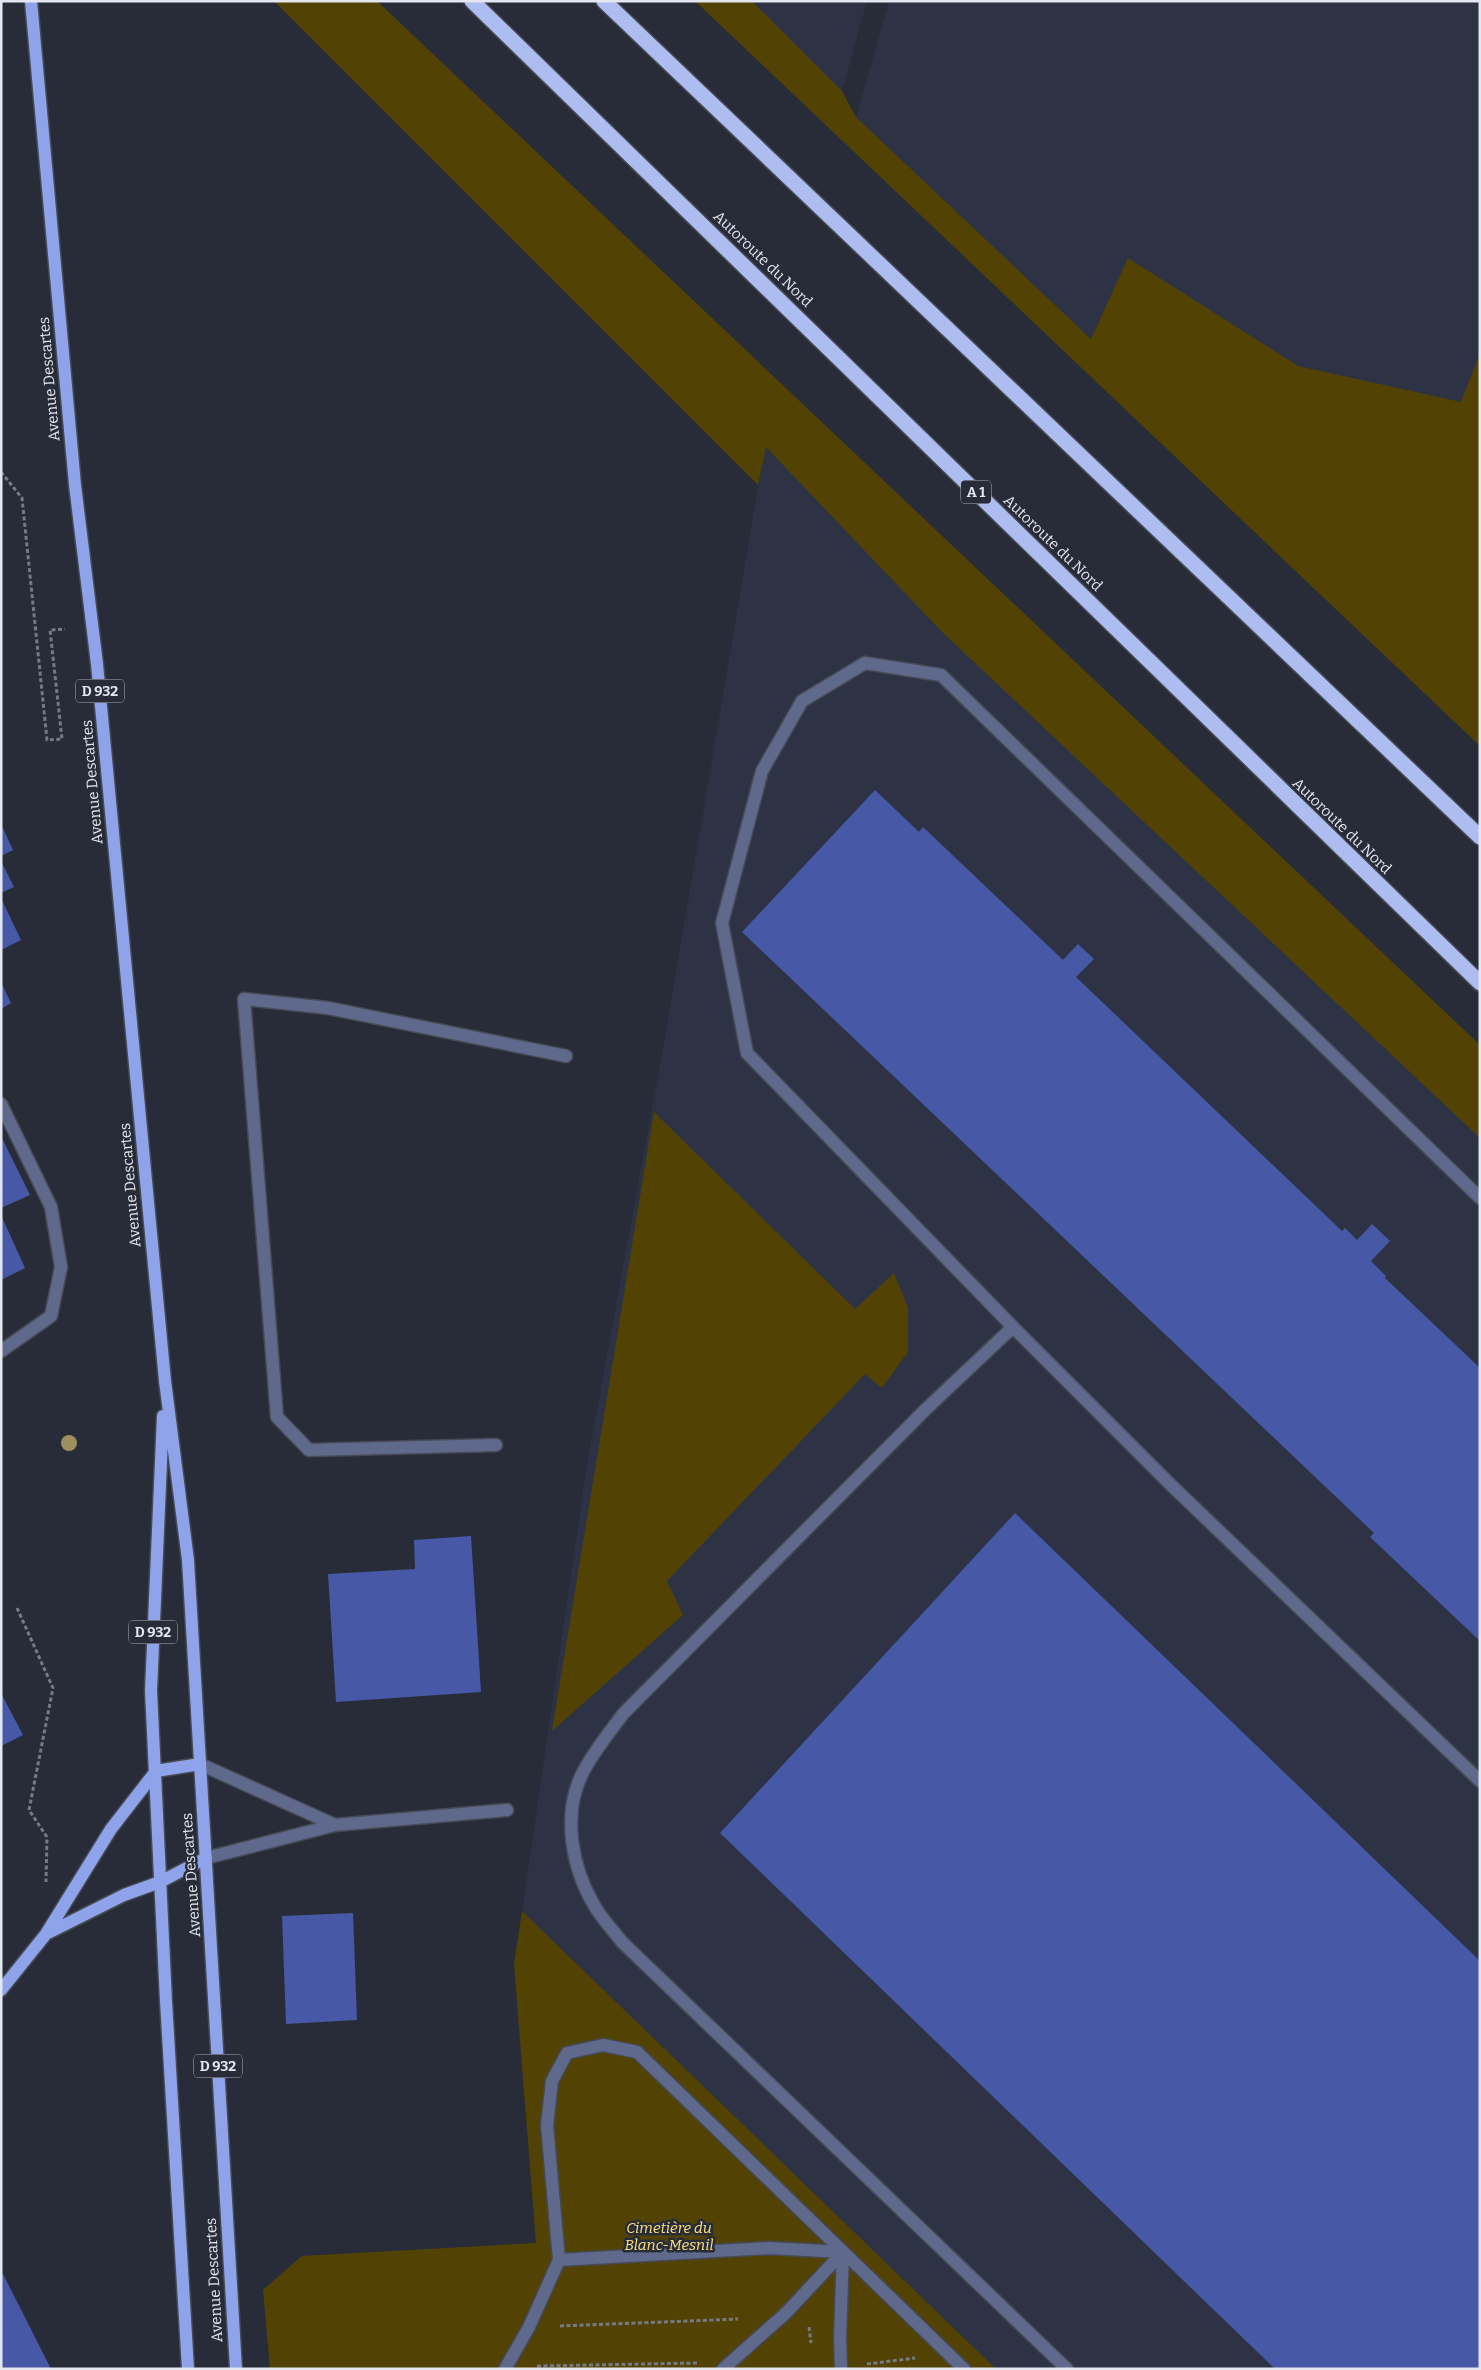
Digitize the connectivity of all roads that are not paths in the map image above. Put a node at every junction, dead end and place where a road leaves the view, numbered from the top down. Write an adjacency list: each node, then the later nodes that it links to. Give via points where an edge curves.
1 (31, 1): 11 (main road, Avenue Descartes / D 932, via 75,485 93,627)
2 (472, 1): 5 (highway, Autoroute du Nord / A 1)
3 (604, 1): 4 (highway)
4 (1480, 838)
5 (1480, 983)
6 (566, 1056): 12 (street, via 328,1008 244,999 278,1417 309,1450)
7 (1, 1104): 10 (street, via 51,1207 61,1267 51,1316)
8 (1480, 1198): 9 (street, via 941,675 866,663 802,701 762,771 722,923 748,1053)
9 (1013, 1327): 15 (street, via 1171,1485); 30 (street, via 925,1410 623,1714 582,1774 573,1801 571,1832 577,1869 594,1906 622,1942)
10 (1, 1351)
11 (165, 1381): 13 (main road, Avenue Descartes / D 932, via 188,1560); 14 (main road, Avenue Descartes / D 932, via 150,1691)
12 (496, 1445)
13 (200, 1764): 14 (main road); 17 (street); 18 (main road, Avenue Descartes / D 932)
14 (156, 1771): 19 (main road, Avenue Descartes / D 932); 20 (main road, via 111,1829)
15 (1480, 1781)
16 (507, 1810): 17 (street)
17 (335, 1825): 18 (street)
18 (206, 1858): 19 (main road); 28 (main road, Avenue Descartes / D 932)
19 (160, 1882): 20 (main road, via 124,1895); 27 (main road, Avenue Descartes / D 932)
20 (46, 1934): 21 (main road)
21 (1, 1990)
22 (843, 2252): 23 (street, via 769,2248); 23 (street, via 636,2052 602,2045 567,2053 552,2081 547,2125); 24 (street, via 781,2318); 26 (street); 29 (street)
23 (559, 2260): 25 (street, via 529,2327)
24 (726, 2366)
25 (506, 2368)
26 (841, 2368)
27 (188, 2369)
28 (236, 2369)
29 (964, 2369)
30 (1067, 2369)

